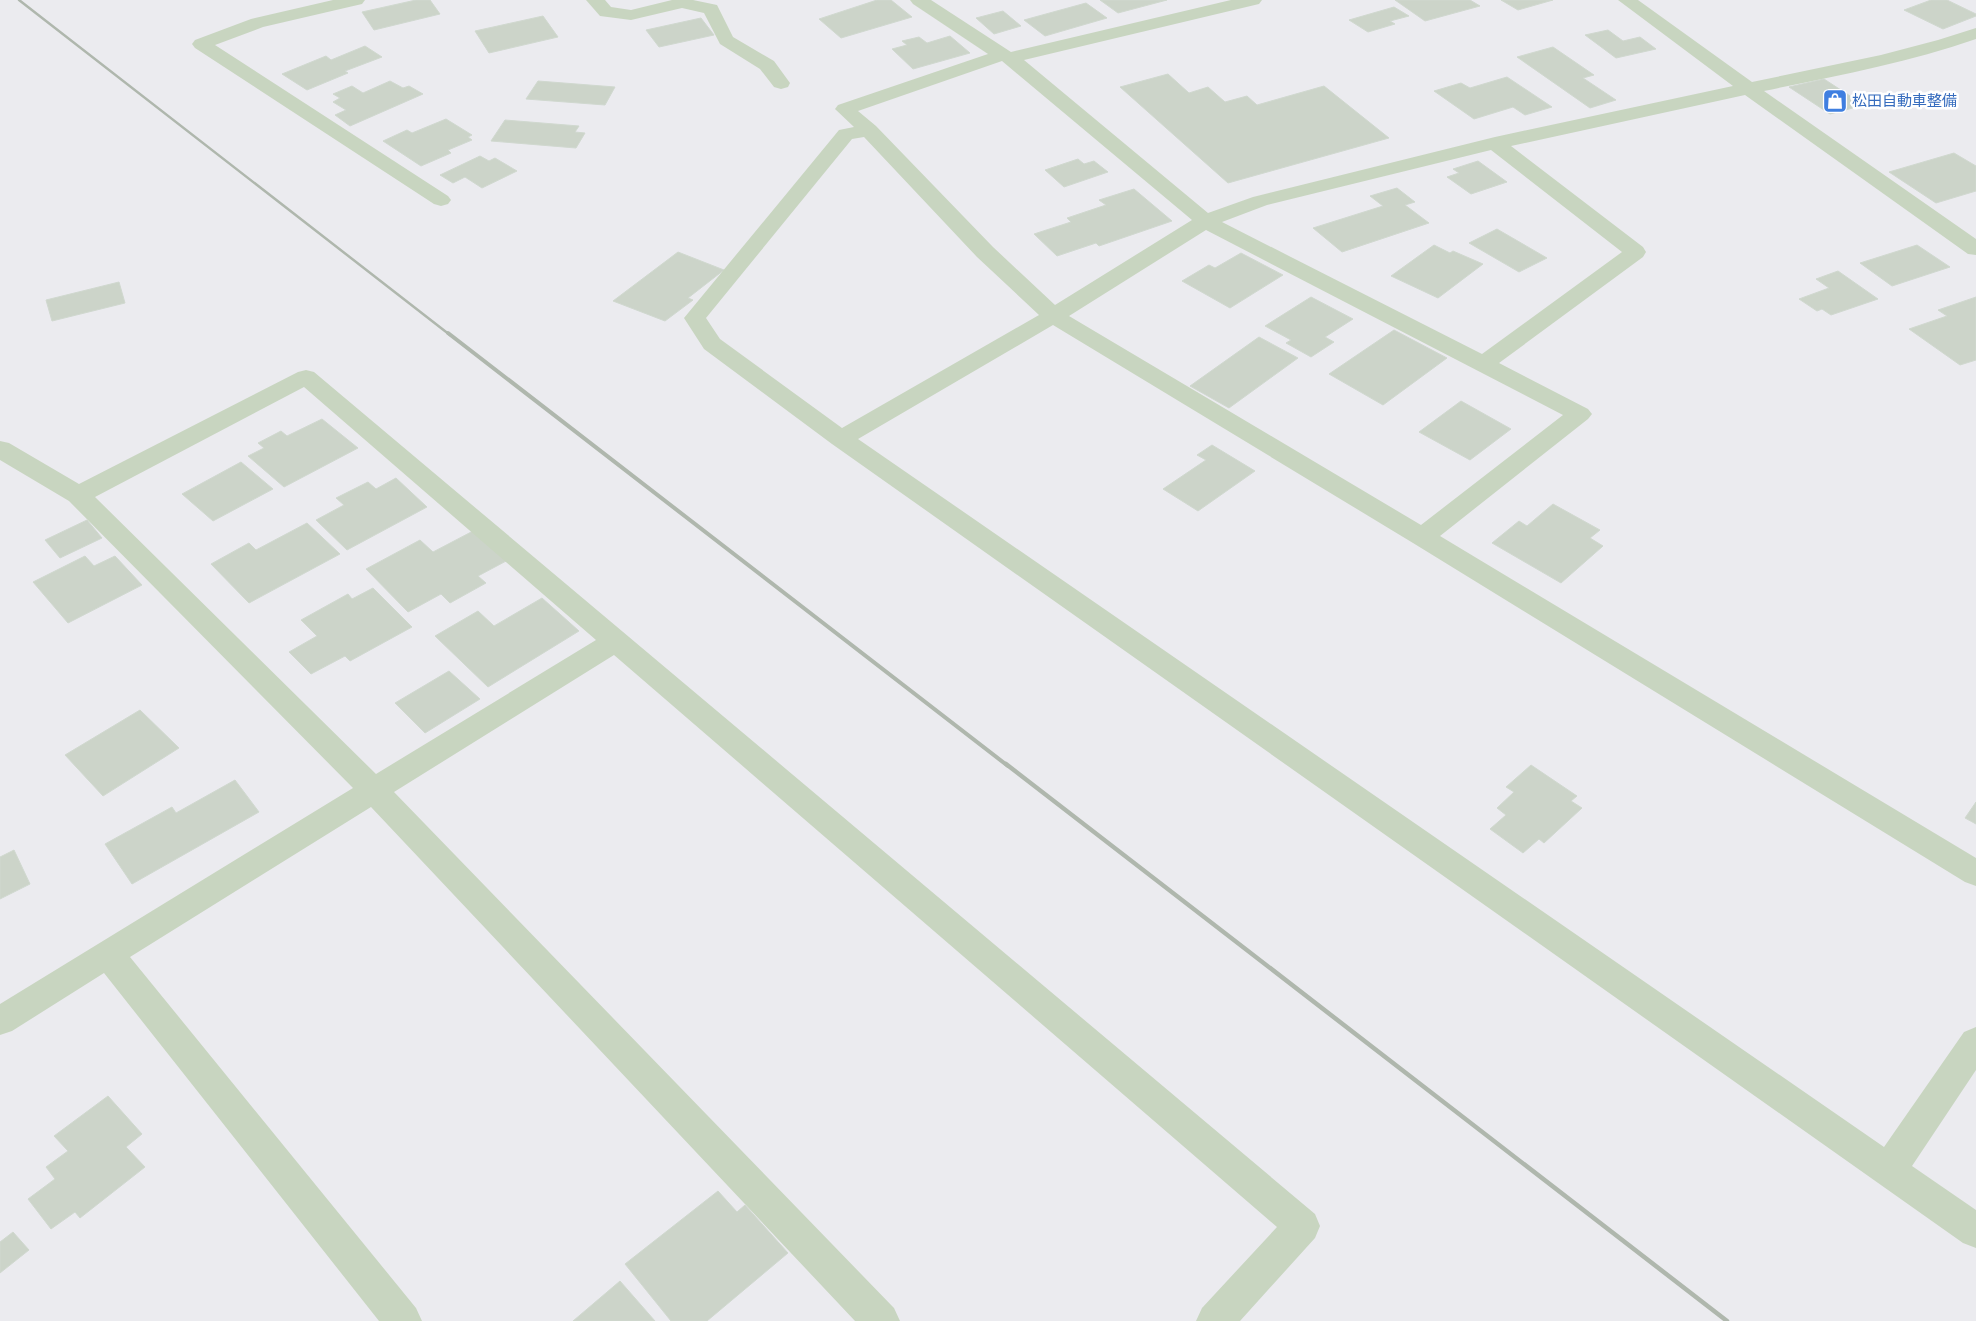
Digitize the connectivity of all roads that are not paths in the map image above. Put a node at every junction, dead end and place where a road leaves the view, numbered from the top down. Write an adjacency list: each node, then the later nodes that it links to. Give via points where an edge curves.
1 (356, 0): 13 (street, via 257,23 201,44)
2 (595, 0): 9 (street, via 606,12 631,15 682,3 710,9 726,40 767,65)
3 (919, 0): 8 (street)
4 (1253, 0): 6 (street)
5 (1627, 0): 10 (street)
6 (1214, 4): 8 (street)
7 (1976, 33): 10 (street, via 1882,60)
8 (1006, 57): 11 (street, via 845,108); 14 (street)
9 (781, 84)
10 (1749, 89): 12 (street); 15 (street)
11 (869, 130): 16 (street, via 985,252); 18 (street, via 846,134 695,318 712,344)
12 (1495, 143): 14 (street, via 1260,201); 17 (street, via 1635,252)
13 (441, 200)
14 (1205, 221): 16 (street); 17 (street)
15 (1976, 249)
16 (1053, 316): 18 (street); 21 (street)
17 (1483, 364): 21 (street, via 1580,414)
18 (841, 439): 28 (street)
19 (0, 449): 20 (street)
20 (78, 495): 22 (street, via 306,377); 23 (street)
21 (1422, 537): 24 (street)
22 (617, 640): 23 (street); 32 (street, via 1302,1226)
23 (372, 789): 25 (street); 31 (street)
24 (1976, 873)
25 (108, 954): 26 (street); 30 (street)
26 (0, 1021)
27 (1976, 1042): 28 (street)
28 (1889, 1170): 29 (street)
29 (1976, 1231)
30 (403, 1321)
31 (881, 1321)
32 (1215, 1321)

